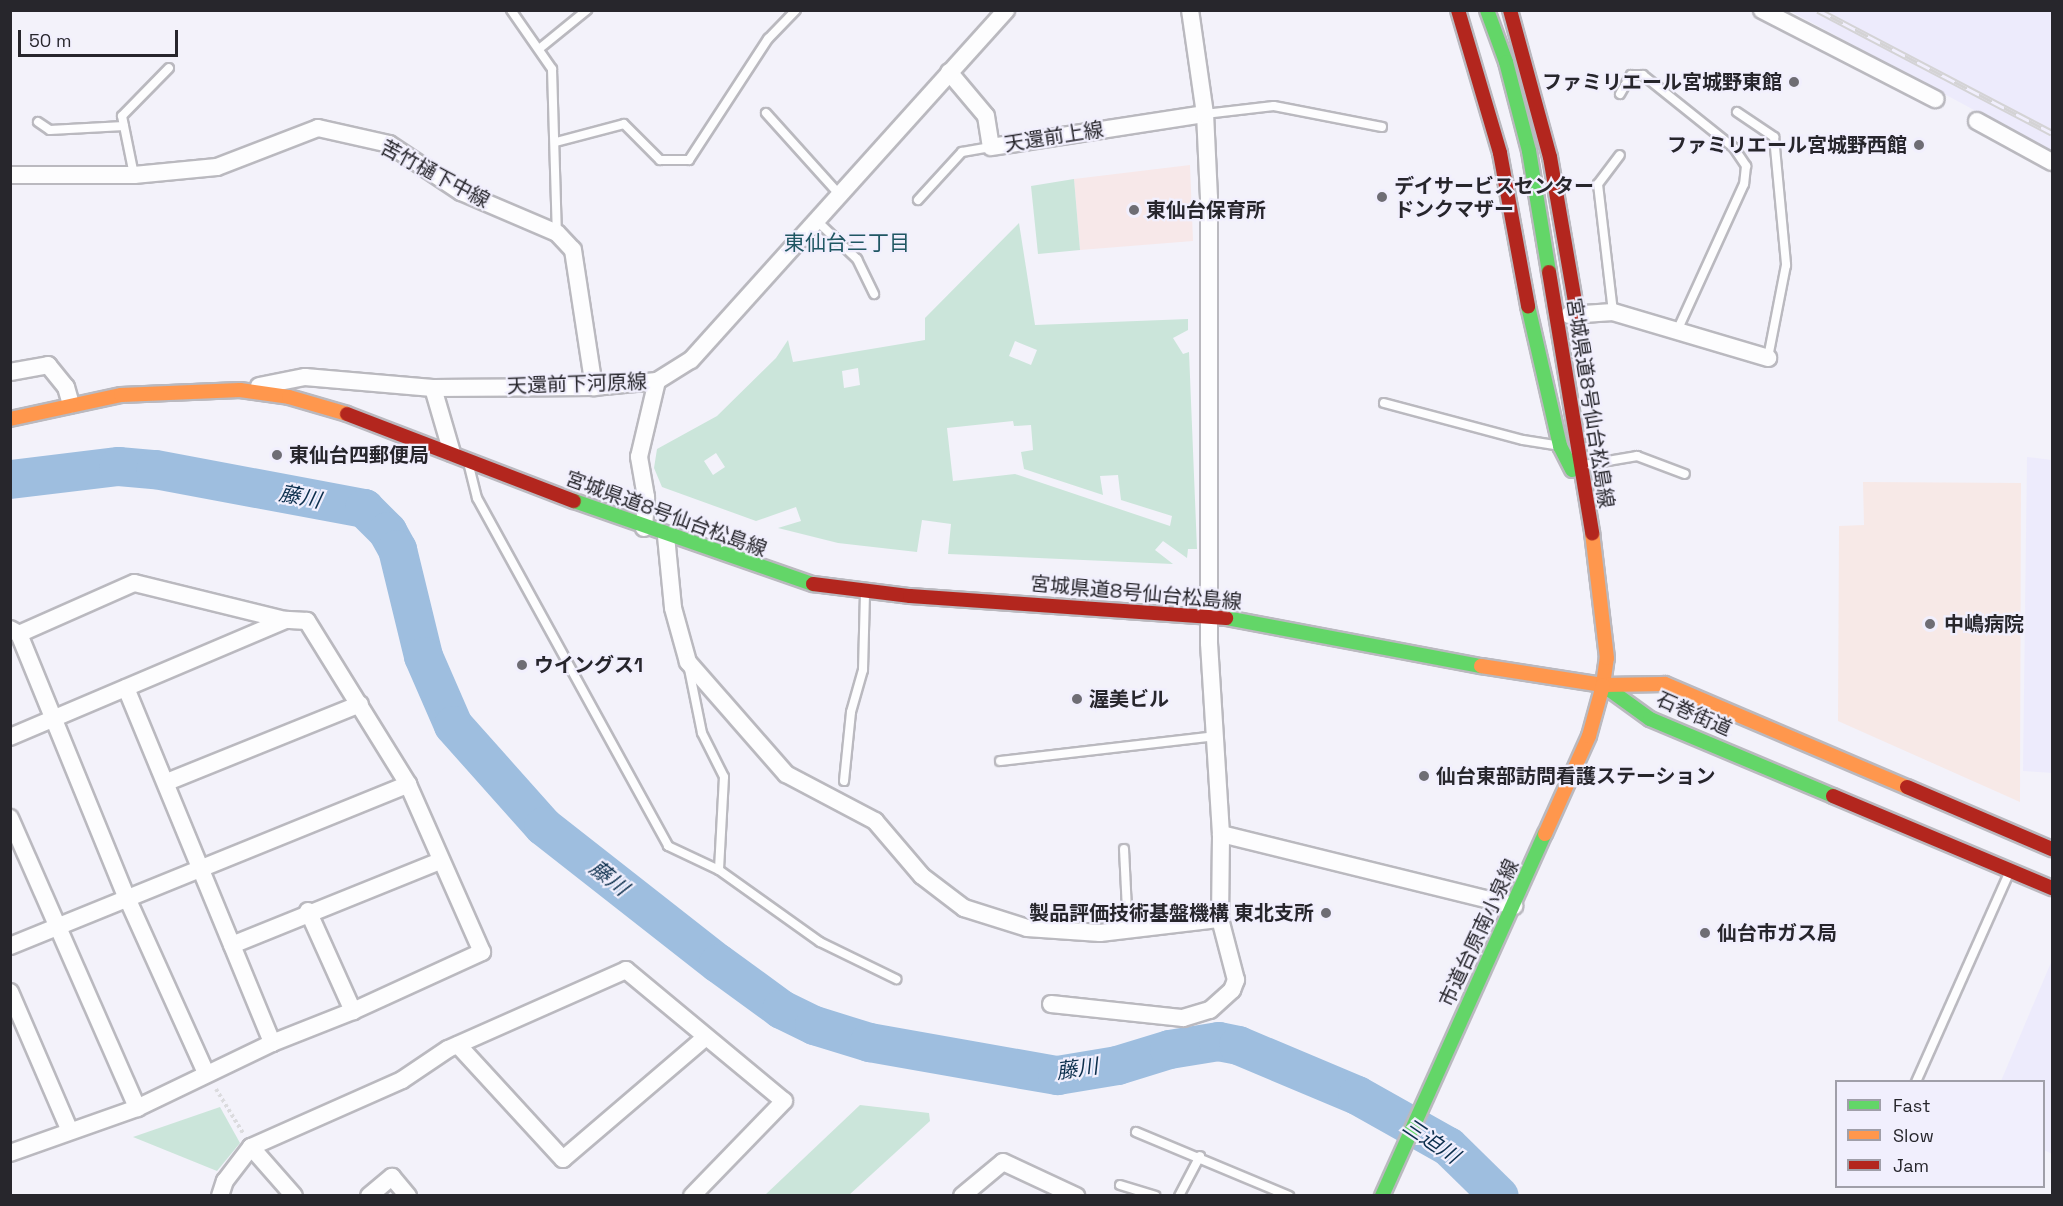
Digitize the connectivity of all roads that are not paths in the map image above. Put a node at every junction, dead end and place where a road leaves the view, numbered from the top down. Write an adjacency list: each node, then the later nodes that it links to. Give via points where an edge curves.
1 (511, 10): 10 (lane)
2 (587, 10): 10 (lane)
3 (796, 10): 22 (lane, via 768,39 689,160 660,160 624,124)
4 (1006, 10): 12 (street, 天還前下河原線)
5 (1190, 10): 17 (street)
6 (1458, 10): 46 (main road, via 1500,153 1538,359)
7 (1487, 10): 35 (main road, 宮城県道8号仙台松島線, via 1506,62 1529,151)
8 (1510, 10): 34 (main road, via 1526,54 1550,157)
9 (1762, 10): 14 (street)
10 (539, 49): 22 (lane, via 552,69)
11 (169, 68): 20 (lane, via 122,116)
12 (949, 72): 23 (street, 天還前上線, via 986,116); 28 (street, 天還前下河原線)
13 (1620, 94): 36 (lane, via 1631,75 1643,75 1734,148 1746,166 1744,184)
14 (1935, 99)
15 (1737, 111): 37 (lane, via 1774,136 1786,265)
16 (766, 113): 28 (lane)
17 (1205, 114): 21 (lane, via 1274,106); 23 (street, 天還前上線); 54 (street, via 1209,198)
18 (1977, 121): 25 (street)
19 (38, 122): 20 (lane, via 50,130)
20 (124, 126): 27 (lane)
21 (1382, 127)
22 (556, 142): 31 (lane)
23 (991, 147): 29 (lane, via 962,152)
24 (1620, 154): 33 (lane, via 1598,184)
25 (2052, 162)
26 (10, 175): 27 (street, 苦竹樋下中線)
27 (134, 175): 31 (street, 苦竹樋下中線, via 217,167 318,128 389,144 461,192)
28 (840, 194): 30 (street, 天還前下河原線)
29 (918, 200)
30 (816, 220): 32 (lane, via 857,259); 39 (street, 天還前下河原線, via 691,360)
31 (557, 233): 40 (street, via 573,250)
32 (874, 294)
33 (1613, 312): 34 (street); 36 (street)
34 (1577, 314): 35 (street)
35 (1557, 318): 48 (main road, 宮城県道8号仙台松島線)
36 (1677, 331): 37 (street)
37 (1768, 358)
38 (10, 372): 44 (street, via 48,364 66,387)
39 (657, 381): 40 (street, 天還前下河原線); 51 (street, via 639,457 646,497)
40 (594, 387): 41 (street, 天還前下河原線)
41 (433, 388): 42 (street, 天還前下河原線, via 304,377); 47 (street)
42 (240, 390): 44 (main road, 宮城県道8号仙台松島線, via 121,395); 47 (main road, 宮城県道8号仙台松島線, via 337,410)
43 (1384, 403): 46 (lane)
44 (71, 404): 45 (main road, 宮城県道8号仙台松島線)
45 (10, 419)
46 (1560, 446): 50 (main road)
47 (460, 456): 51 (main road, 宮城県道8号仙台松島線); 75 (lane, via 477,498 668,846)
48 (1581, 465): 49 (lane, via 1637,456); 50 (main road, 宮城県道8号仙台松島線)
49 (1685, 474)
50 (1588, 504): 58 (main road, 宮城県道8号仙台松島線, via 1607,658)
51 (644, 528): 52 (main road, 宮城県道8号仙台松島線)
52 (666, 536): 53 (main road, 宮城県道8号仙台松島線, via 767,572); 57 (street, via 673,608)
53 (866, 592): 54 (main road, 宮城県道8号仙台松島線); 65 (lane, via 863,670 851,712)
54 (1210, 615): 58 (main road, 宮城県道8号仙台松島線, via 1536,677); 63 (street)
55 (285, 620): 56 (street, via 134,583); 59 (street); 60 (street, via 307,621)
56 (15, 638): 61 (street)
57 (688, 662): 75 (lane, via 702,733 724,777); 83 (street, via 786,774 875,820 922,876 964,908 1027,928 1101,933)
58 (1603, 685): 72 (main road, 石巻街道, via 1665,684); 76 (main road, 石巻街道, via 1650,718); 79 (main road, 市道台原南小泉線, via 1589,736)
59 (126, 688): 61 (street); 66 (street)
60 (360, 704): 66 (street); 67 (street)
61 (54, 718): 62 (street); 78 (street)
62 (10, 736)
63 (1216, 736): 64 (lane); 69 (street)
64 (1000, 761)
65 (844, 781)
66 (166, 782): 74 (street)
67 (408, 784): 73 (street); 74 (street)
68 (10, 818): 70 (street)
69 (1221, 834): 79 (street); 81 (street)
70 (14, 839): 82 (street)
71 (1124, 849): 83 (lane)
72 (2052, 849)
73 (440, 861): 80 (street); 89 (street, via 483,952)
74 (201, 867): 78 (street); 84 (street)
75 (719, 870): 86 (lane, via 820,942)
76 (2011, 870): 77 (main road, 石巻街道); 94 (lane)
77 (2052, 888)
78 (127, 898): 82 (street); 93 (street)
79 (1514, 906): 112 (main road, 市道台原南小泉線)
80 (308, 911): 84 (street); 89 (street)
81 (1220, 919): 83 (street); 88 (street, via 1236,980 1232,990 1210,1010 1183,1018)
82 (59, 926): 85 (street); 95 (street)
83 (1128, 930)
84 (232, 945): 91 (street)
85 (10, 946)
86 (896, 979)
87 (10, 992): 96 (street)
88 (1051, 1004)
89 (353, 1011): 91 (street)
90 (706, 1037): 92 (street, via 626,970); 92 (street, via 563,1159); 102 (street, via 784,1101)
91 (272, 1043): 93 (street)
92 (458, 1045): 98 (street, via 402,1080)
93 (206, 1073): 95 (street)
94 (1917, 1080)
95 (137, 1108): 96 (street)
96 (70, 1131): 99 (street)
97 (1136, 1132): 100 (lane)
98 (251, 1147): 103 (street, via 225,1181); 104 (street)
99 (10, 1154)
100 (1200, 1156): 110 (lane); 111 (lane)
101 (1120, 1185): 109 (lane)
102 (696, 1194)
103 (220, 1196)
104 (294, 1196)
105 (369, 1196): 106 (street, via 392,1177)
106 (408, 1196)
107 (962, 1196): 108 (street, via 1003,1162)
108 (1076, 1196)
109 (1155, 1196)
110 (1179, 1196)
111 (1289, 1196)
112 (1382, 1196)

